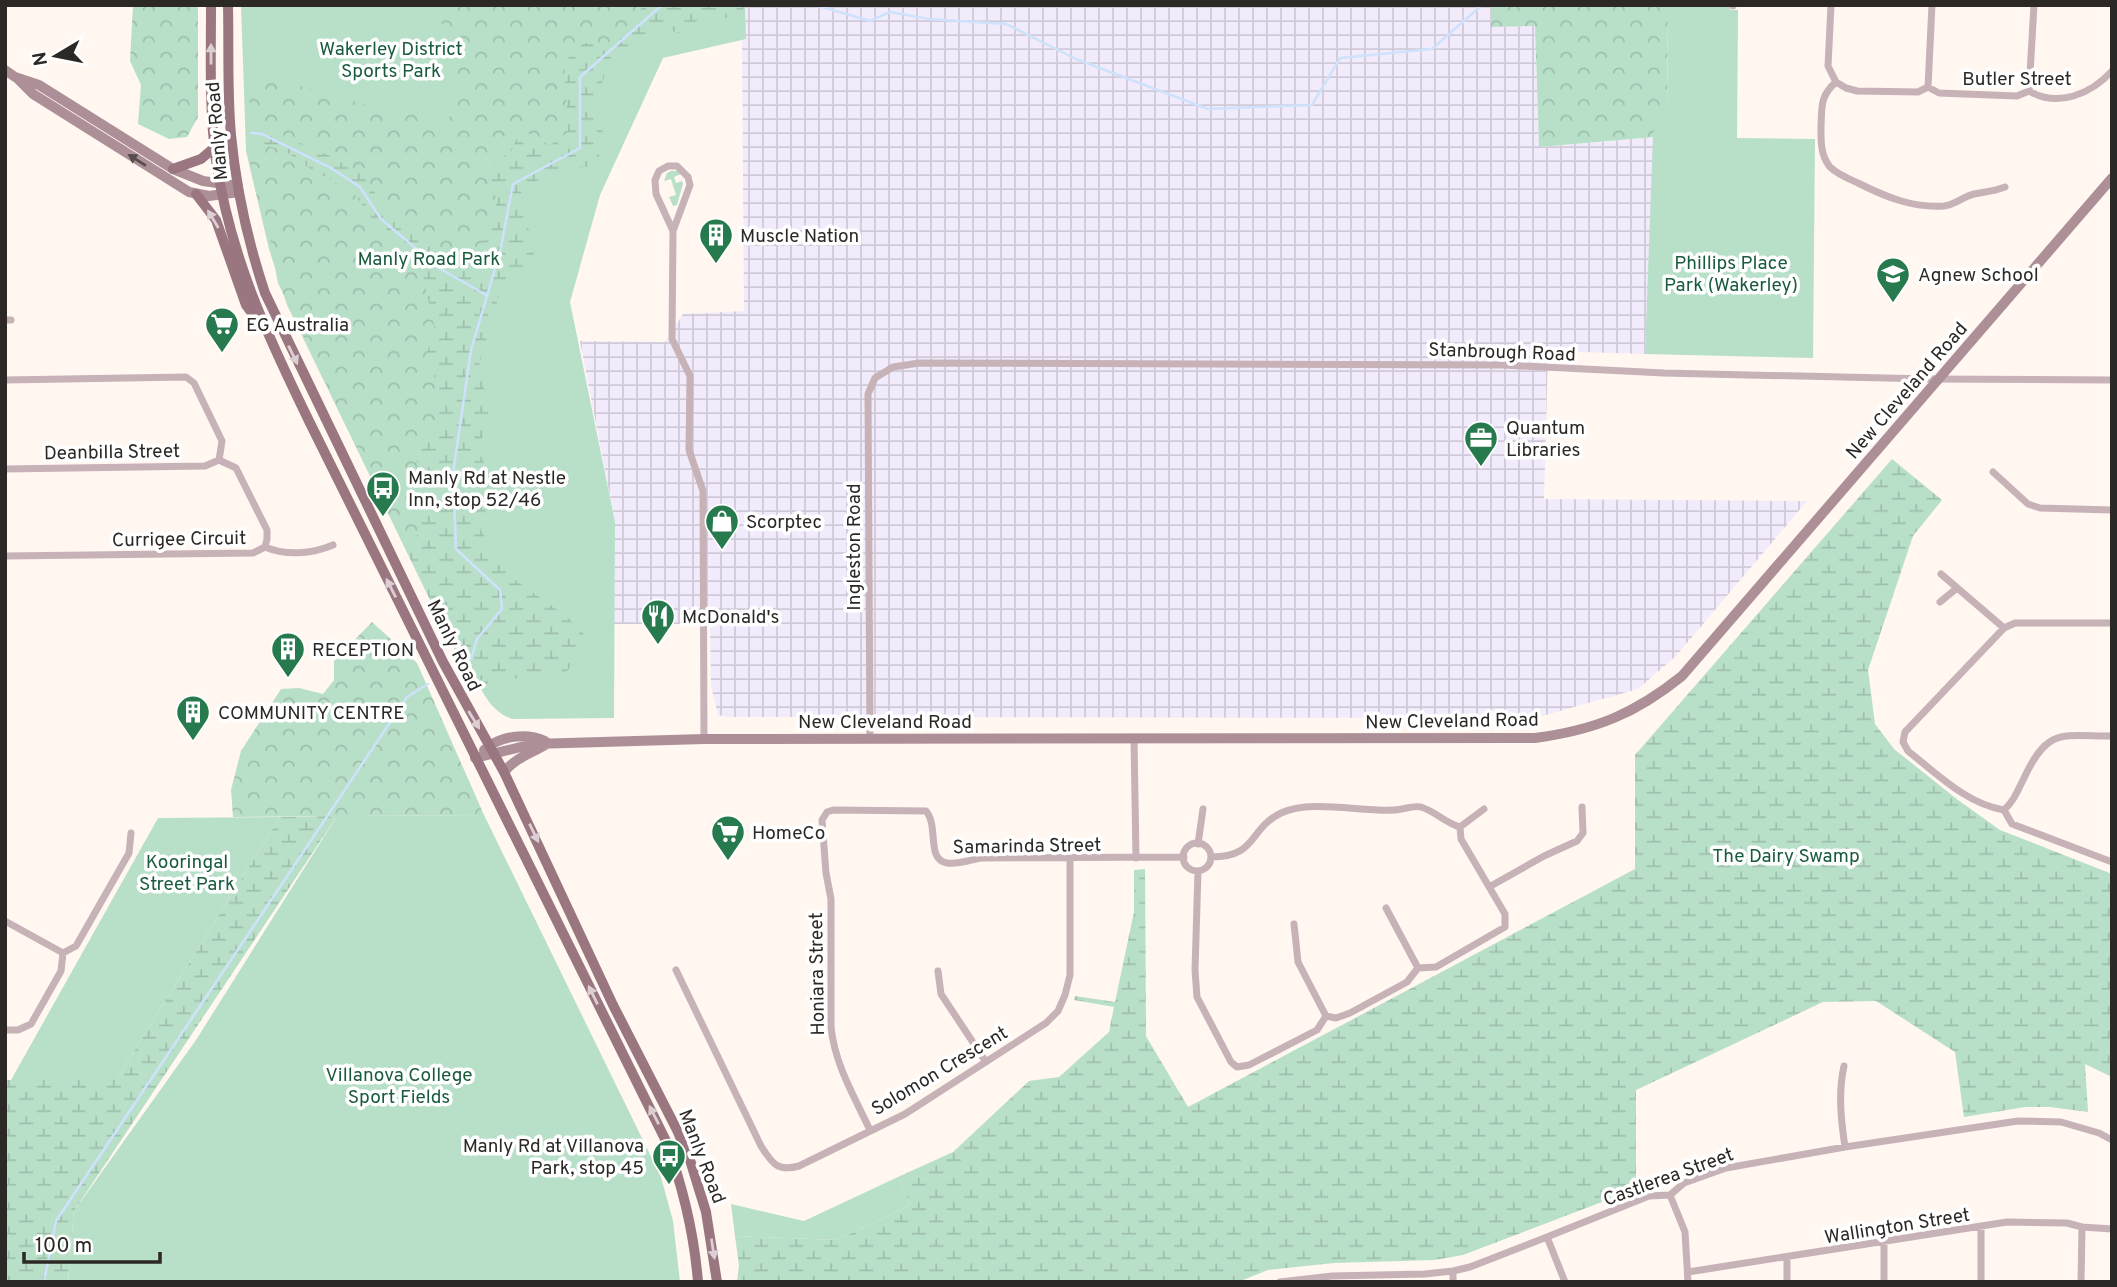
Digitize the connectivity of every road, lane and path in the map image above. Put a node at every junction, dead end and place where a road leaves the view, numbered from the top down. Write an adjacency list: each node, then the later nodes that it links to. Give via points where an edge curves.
1 (211, 5): 12 (main road, Manly Road, one-way to 1)
2 (228, 5): 16 (main road, Manly Road, via 229,115)
3 (1830, 5): 9 (street, via 1828,66)
4 (1932, 5): 10 (street)
5 (2034, 5): 11 (street)
6 (5, 70): 8 (street)
7 (2112, 71): 11 (street, Butler Street, via 2090,90 2072,97 2039,96)
8 (15, 77): 13 (street, via 39,85); 18 (street, one-way to 8, via 33,94)
9 (1836, 82): 10 (street, Butler Street, via 1857,91 1918,93); 15 (street, via 1822,101 1821,141 1830,167 1842,176 1908,204 1929,206 1949,205)
10 (1928, 87): 11 (street, Butler Street, via 1938,93 2017,96)
11 (2029, 91)
12 (215, 147): 13 (main road, via 201,159); 17 (main road, Manly Road)
13 (173, 169): 17 (street)
14 (2112, 178): 22 (street, New Cleveland Road)
15 (2005, 187)
16 (239, 189): 17 (street); 42 (main road, Manly Road, one-way to 42, via 256,268 273,313 453,682)
17 (221, 190): 18 (street); 20 (main road, Manly Road)
18 (195, 194): 20 (main road, one-way to 18, via 246,305 216,220)
19 (673, 231): 19 (street, via 656,194 655,180 668,166 683,171 690,185); 39 (street, via 672,339 690,376 690,450 703,491)
20 (262, 324): 43 (main road, Manly Road, one-way to 20)
21 (892, 367): 22 (street, Stanbrough Road, via 919,363 1503,365); 40 (street, Ingleston Road, via 875,378 867,394)
22 (1940, 379): 24 (street, Stanbrough Road); 38 (street, New Cleveland Road, via 1682,676 1623,715 1594,727 1535,738)
23 (5, 380): 25 (street, via 186,377 194,383 222,441)
24 (2112, 380)
25 (219, 460): 26 (street, Deanbilla Street, via 205,466); 30 (street, Currigee Circuit, via 236,468 267,530)
26 (5, 469)
27 (1993, 472): 28 (street, via 2040,509)
28 (2112, 510)
29 (333, 545): 30 (street, via 318,552 278,552)
30 (265, 547): 31 (street, Currigee Circuit, via 253,553)
31 (5, 556)
32 (1941, 574): 33 (street)
33 (1957, 588): 34 (street); 36 (street)
34 (1940, 602)
35 (2112, 623): 36 (street, via 2015,623)
36 (2004, 628): 48 (street, via 1905,732 1903,742 1908,751 1962,793)
37 (2112, 736): 48 (street, via 2052,739 2035,755)
38 (1134, 738): 40 (street, New Cleveland Road); 56 (street)
39 (704, 739): 40 (street, New Cleveland Road); 41 (street, New Cleveland Road)
40 (870, 739)
41 (549, 743): 42 (street, New Cleveland Road, via 533,736 507,739); 44 (street, New Cleveland Road, via 515,760)
42 (492, 749): 43 (street, New Cleveland Road); 44 (main road, Manly Road)
43 (475, 758): 84 (main road, Manly Road, one-way to 43, via 688,1212 666,1141)
44 (504, 772): 85 (main road, Manly Road, one-way to 85, via 681,1140 706,1212)
45 (1582, 807): 59 (street, via 1583,833 1577,841)
46 (1203, 809): 52 (street)
47 (1484, 810): 50 (street)
48 (2004, 810): 57 (street, via 2012,824)
49 (827, 812): 55 (street, Samarinda Street, via 926,811 933,825 936,857 950,864 981,858); 71 (street, Honiara Street, via 822,820 831,899 833,1045)
50 (1460, 827): 54 (street, via 1418,806 1396,810 1299,807 1274,817 1240,852); 59 (street, via 1461,839)
51 (131, 833): 63 (street, via 129,853 76,946)
52 (1198, 844): 53 (street, via 1190,846); 54 (street, via 1209,849)
53 (1184, 857): 56 (street, Samarinda Street); 58 (street, via 1189,868)
54 (1211, 857): 58 (street, via 1206,868)
55 (1070, 858): 56 (street, Samarinda Street); 69 (street, Solomon Crescent, via 1070,975 1065,995 1046,1023)
56 (1136, 858)
57 (2112, 862)
58 (1198, 871): 67 (street, via 1197,997 1231,1062 1237,1067 1250,1065 1317,1030)
59 (1489, 887): 64 (street, via 1505,914 1505,927 1436,967)
60 (1386, 908): 64 (street)
61 (5, 921): 63 (street)
62 (1294, 924): 67 (street, via 1298,962)
63 (63, 953): 68 (street, via 61,971 32,1024)
64 (1418, 968): 67 (street, via 1407,982 1350,1013)
65 (676, 970): 71 (street, Solomon Crescent, via 771,1161 788,1169 799,1166)
66 (939, 971): 69 (street, via 941,994)
67 (1326, 1016)
68 (5, 1030)
69 (986, 1062): 71 (street, Solomon Crescent, via 905,1114)
70 (1844, 1066): 73 (street, via 1840,1083)
71 (870, 1130)
72 (2112, 1140): 73 (street, Castlerea Street, via 2061,1122 2018,1121)
73 (1845, 1147): 74 (street, Castlerea Street, via 1726,1168 1684,1184)
74 (1670, 1195): 78 (street, Castlerea Street, via 1649,1195); 82 (street, via 1685,1232)
75 (2082, 1227): 76 (street, Wallington Street, via 2007,1222); 77 (street, Wallington Street); 93 (street)
76 (1981, 1228): 79 (street, Wallington Street); 92 (street)
77 (2112, 1229)
78 (1547, 1237): 81 (street, Castlerea Street); 88 (street)
79 (1884, 1242): 80 (street, Wallington Street); 91 (street)
80 (1787, 1258): 82 (street, Wallington Street); 90 (street)
81 (1453, 1271): 83 (street, Castlerea Street); 87 (street)
82 (1688, 1272): 89 (street)
83 (1332, 1279): 86 (street, Castlerea Street)
84 (698, 1282)
85 (717, 1282)
86 (1280, 1282)
87 (1453, 1282)
88 (1565, 1282)
89 (1688, 1282)
90 (1787, 1282)
91 (1884, 1282)
92 (1981, 1282)
93 (2081, 1282)

